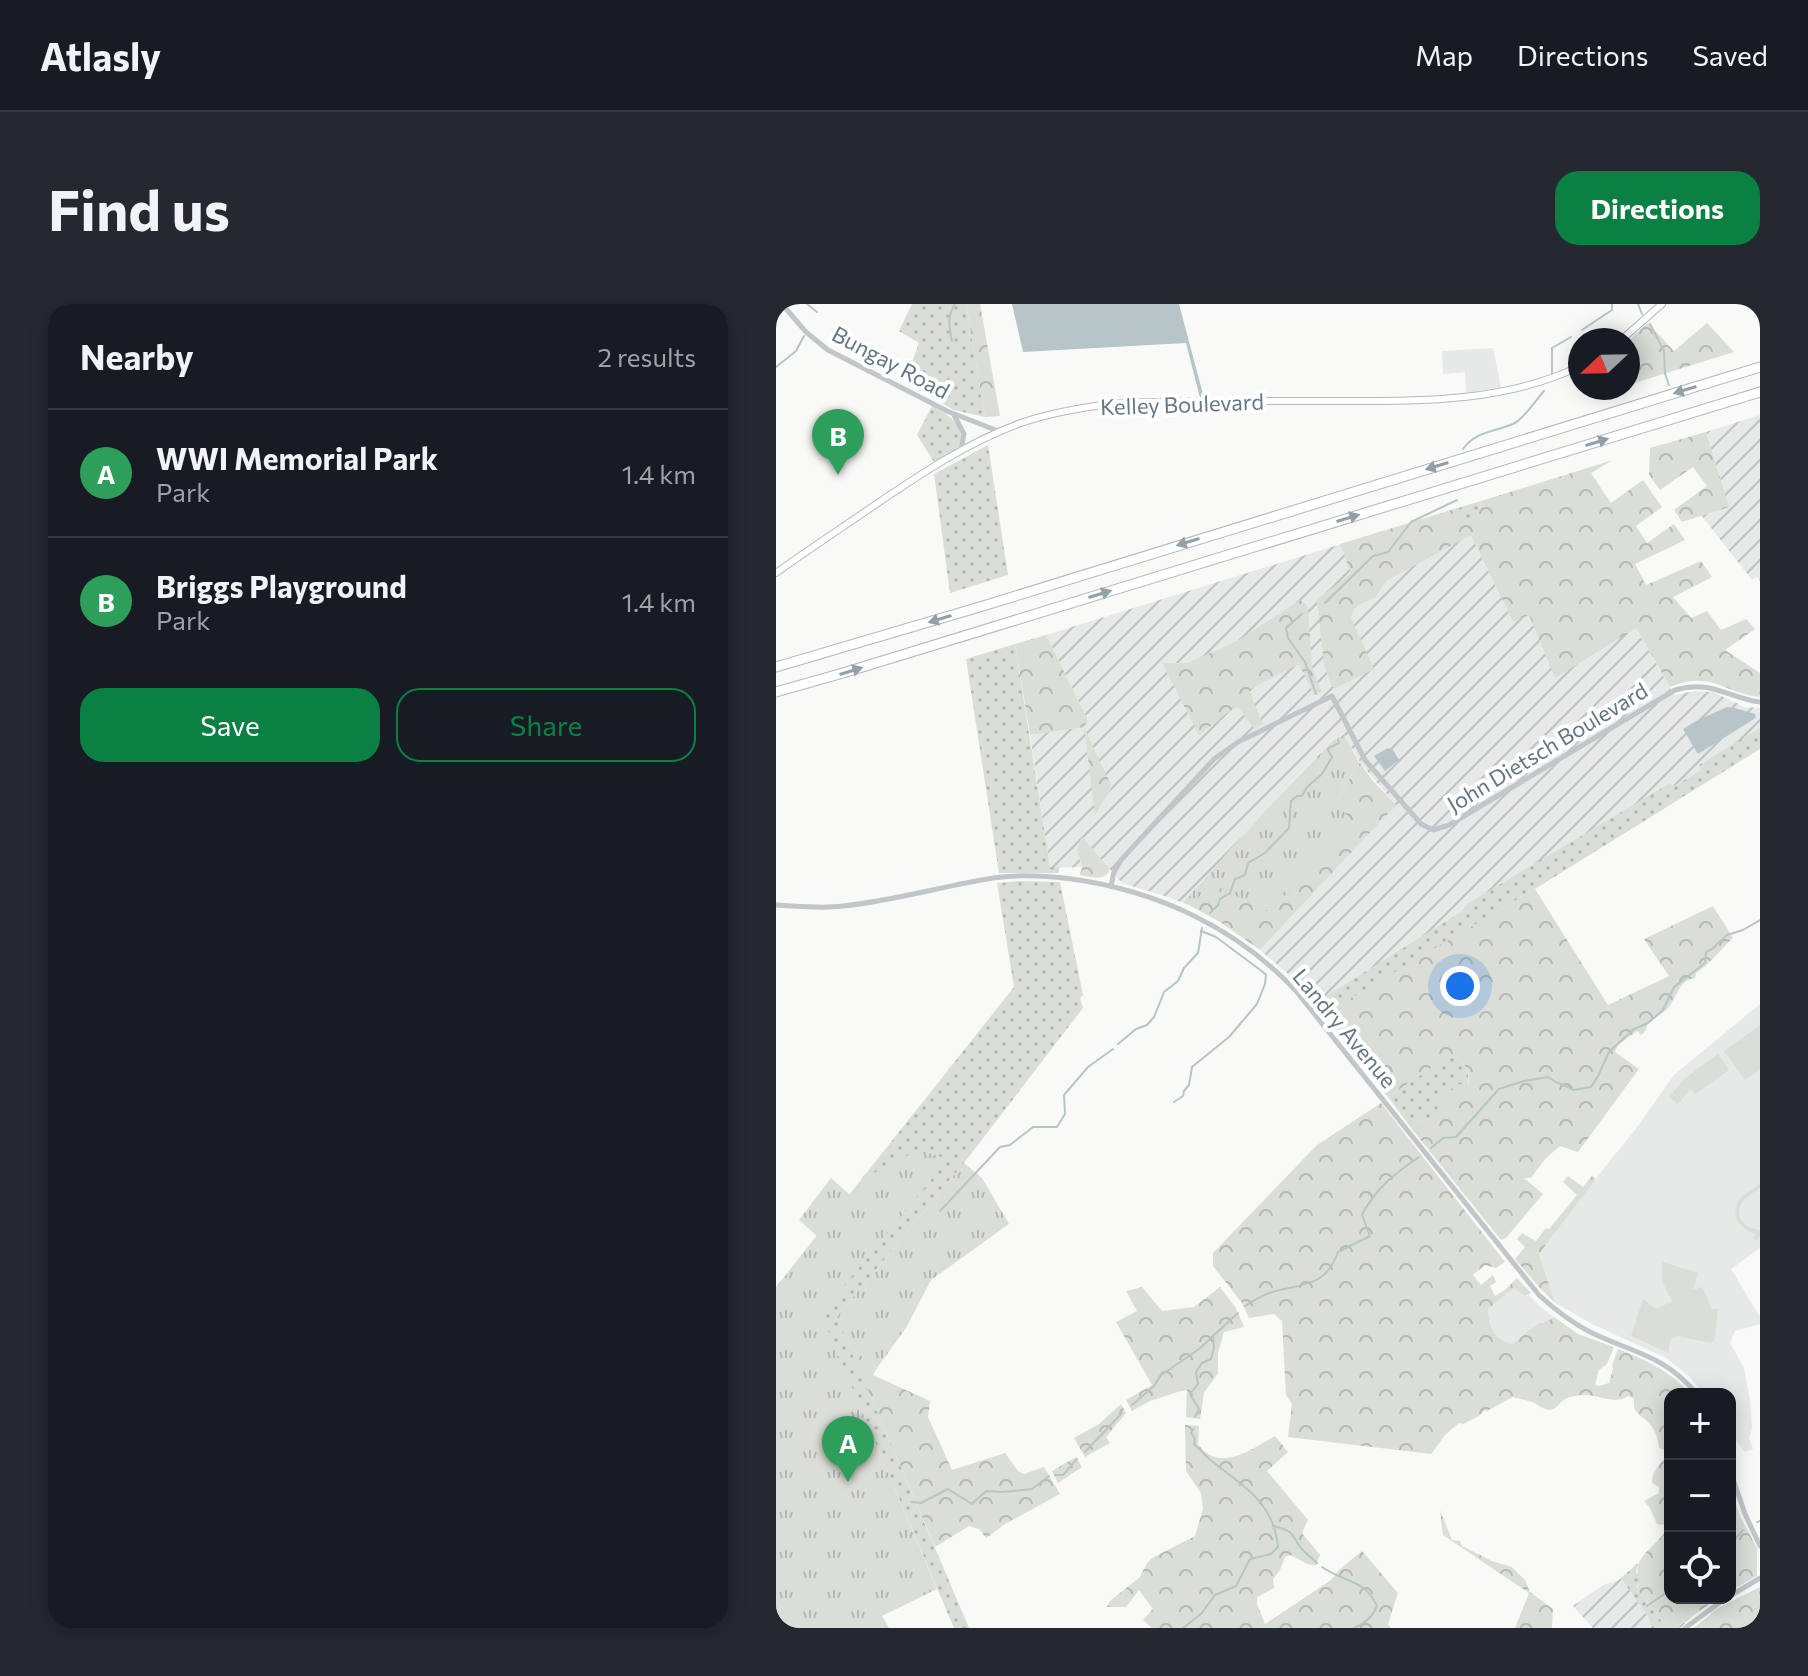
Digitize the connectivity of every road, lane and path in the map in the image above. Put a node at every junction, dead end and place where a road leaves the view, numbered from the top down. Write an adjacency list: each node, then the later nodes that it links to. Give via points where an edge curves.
1 (782, 304): 7 (street, Bungay Road, via 828,350)
2 (1662, 304): 3 (main road)
3 (1635, 328)
4 (1760, 367): 11 (highway, one-way to 11)
5 (1568, 372): 8 (main road, Kelley Boulevard, via 1472,396 1117,403 1058,412)
6 (1760, 392): 12 (highway, one-way to 6)
7 (952, 413): 8 (street, Bungay Road); 9 (street, Bungay Road, via 964,434)
8 (999, 432): 9 (main road, Kelley Boulevard)
9 (961, 451): 10 (main road, Kelley Boulevard)
10 (776, 573)
11 (776, 667)
12 (776, 692)
13 (1760, 702): 14 (street, John Dietsch Boulevard, via 1712,687 1675,690 1433,830 1421,824 1372,769 1332,696 1214,759 1121,860)
14 (1111, 886): 15 (street, Landry Avenue, via 1051,876 994,878 842,907); 16 (street, Landry Avenue, via 1197,916 1275,970 1539,1295 1587,1330 1661,1362)
15 (776, 905)
16 (1691, 1388)
17 (1736, 1489): 18 (street)
18 (1760, 1546)
19 (1760, 1578): 20 (street)
20 (1736, 1592)
21 (1718, 1604): 22 (street)
22 (1685, 1628)

